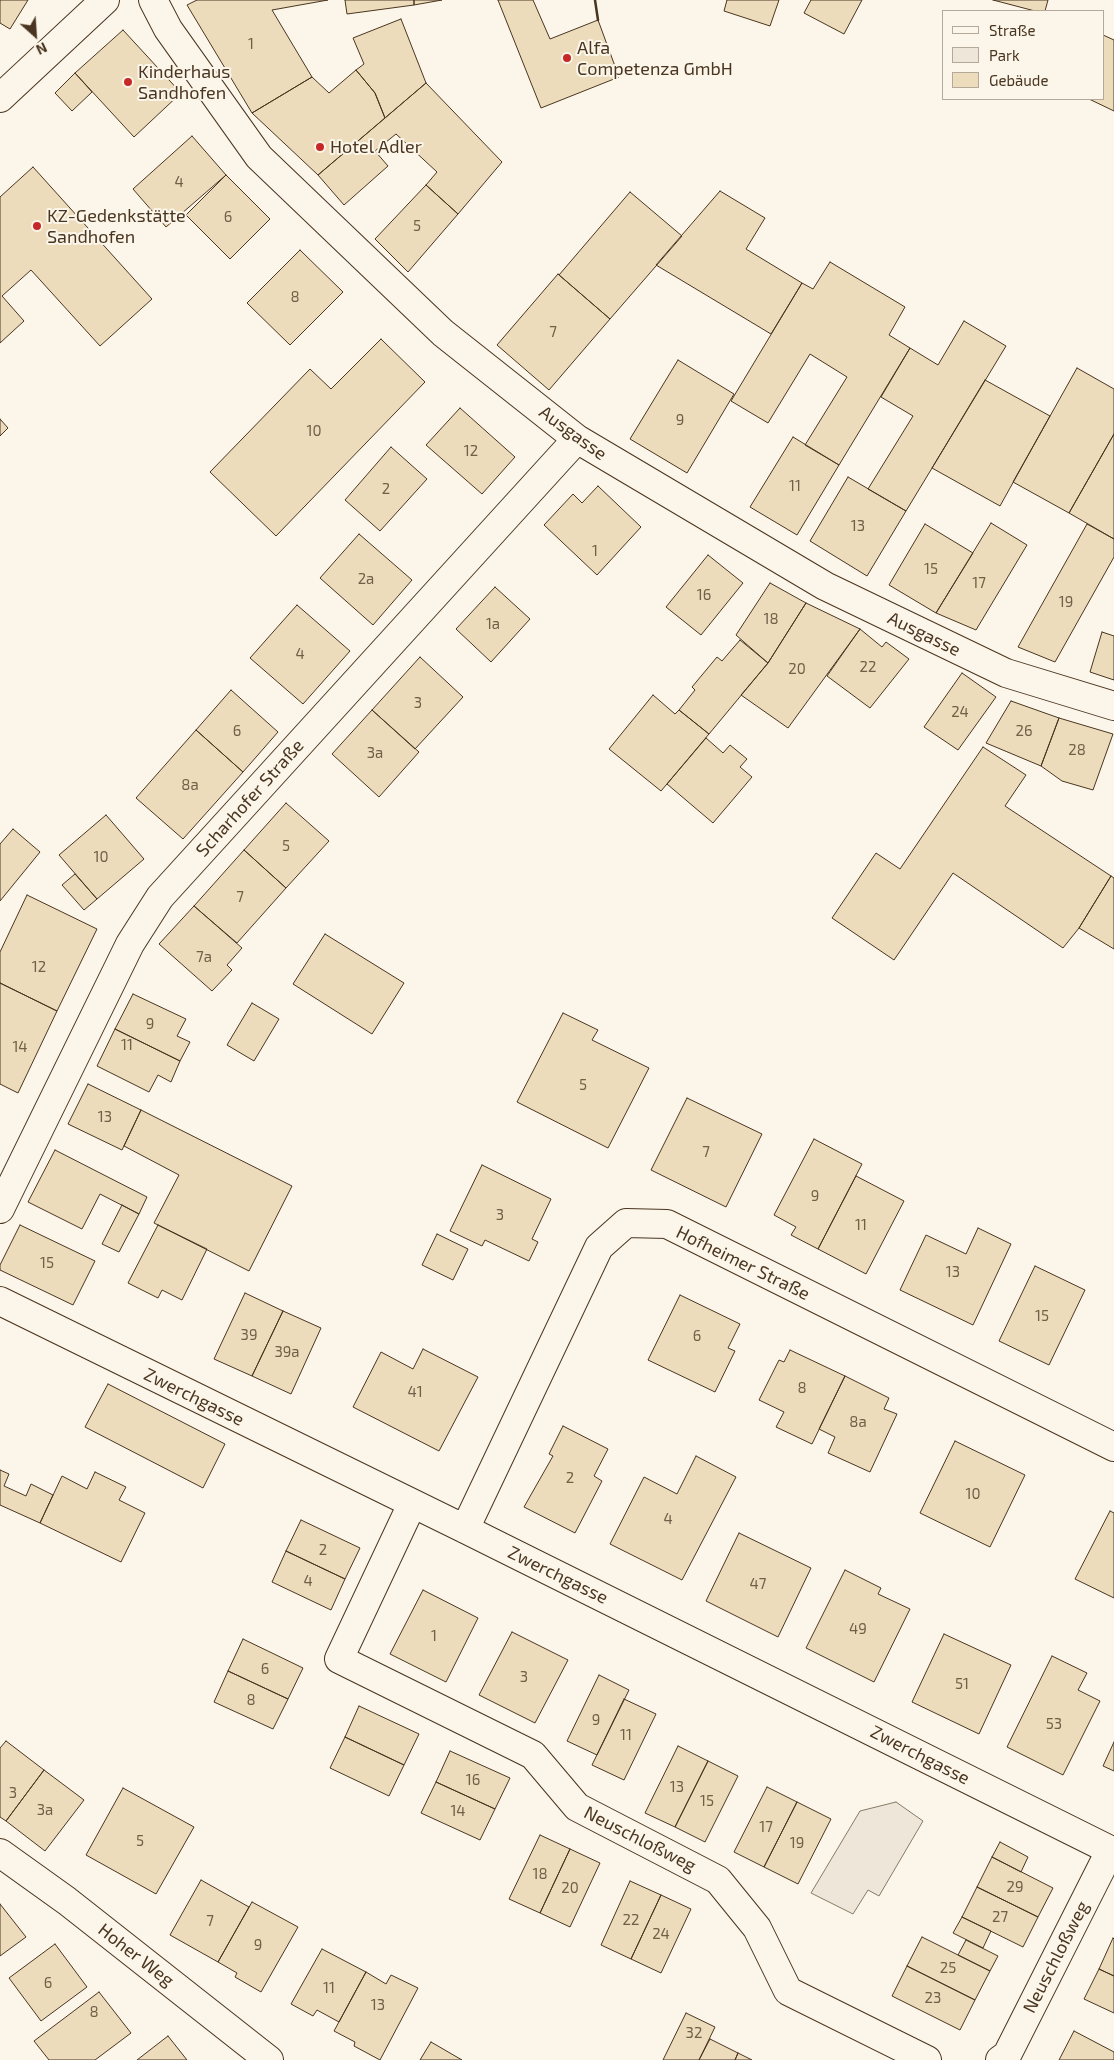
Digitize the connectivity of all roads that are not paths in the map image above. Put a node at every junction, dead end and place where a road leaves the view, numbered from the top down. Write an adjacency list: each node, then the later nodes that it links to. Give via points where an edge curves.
1 (105, 0): 3 (street)
2 (153, 0): 4 (street, Ausgasse, via 168,29 259,157 443,333)
3 (0, 98)
4 (577, 439): 5 (street, Ausgasse, via 825,586 1006,673); 6 (street, Scharhofer Straße, via 160,897 130,944)
5 (1114, 706)
6 (0, 1210)
7 (0, 1301): 9 (street, Zwerchgasse)
8 (1114, 1447): 10 (street, Hofheimer Straße, via 666,1224 626,1223 599,1247)
9 (412, 1504): 10 (street, Zwerchgasse); 14 (street, Neuschloßweg, via 339,1659 533,1755 577,1807 718,1880 757,1928 788,1991)
10 (465, 1529): 11 (street, Zwerchgasse)
11 (1112, 1852): 15 (street, Neuschloßweg, via 1007,2055)
12 (0, 1853): 13 (street, Hoher Weg, via 67,1901)
13 (269, 2060)
14 (927, 2060)
15 (1000, 2060)

